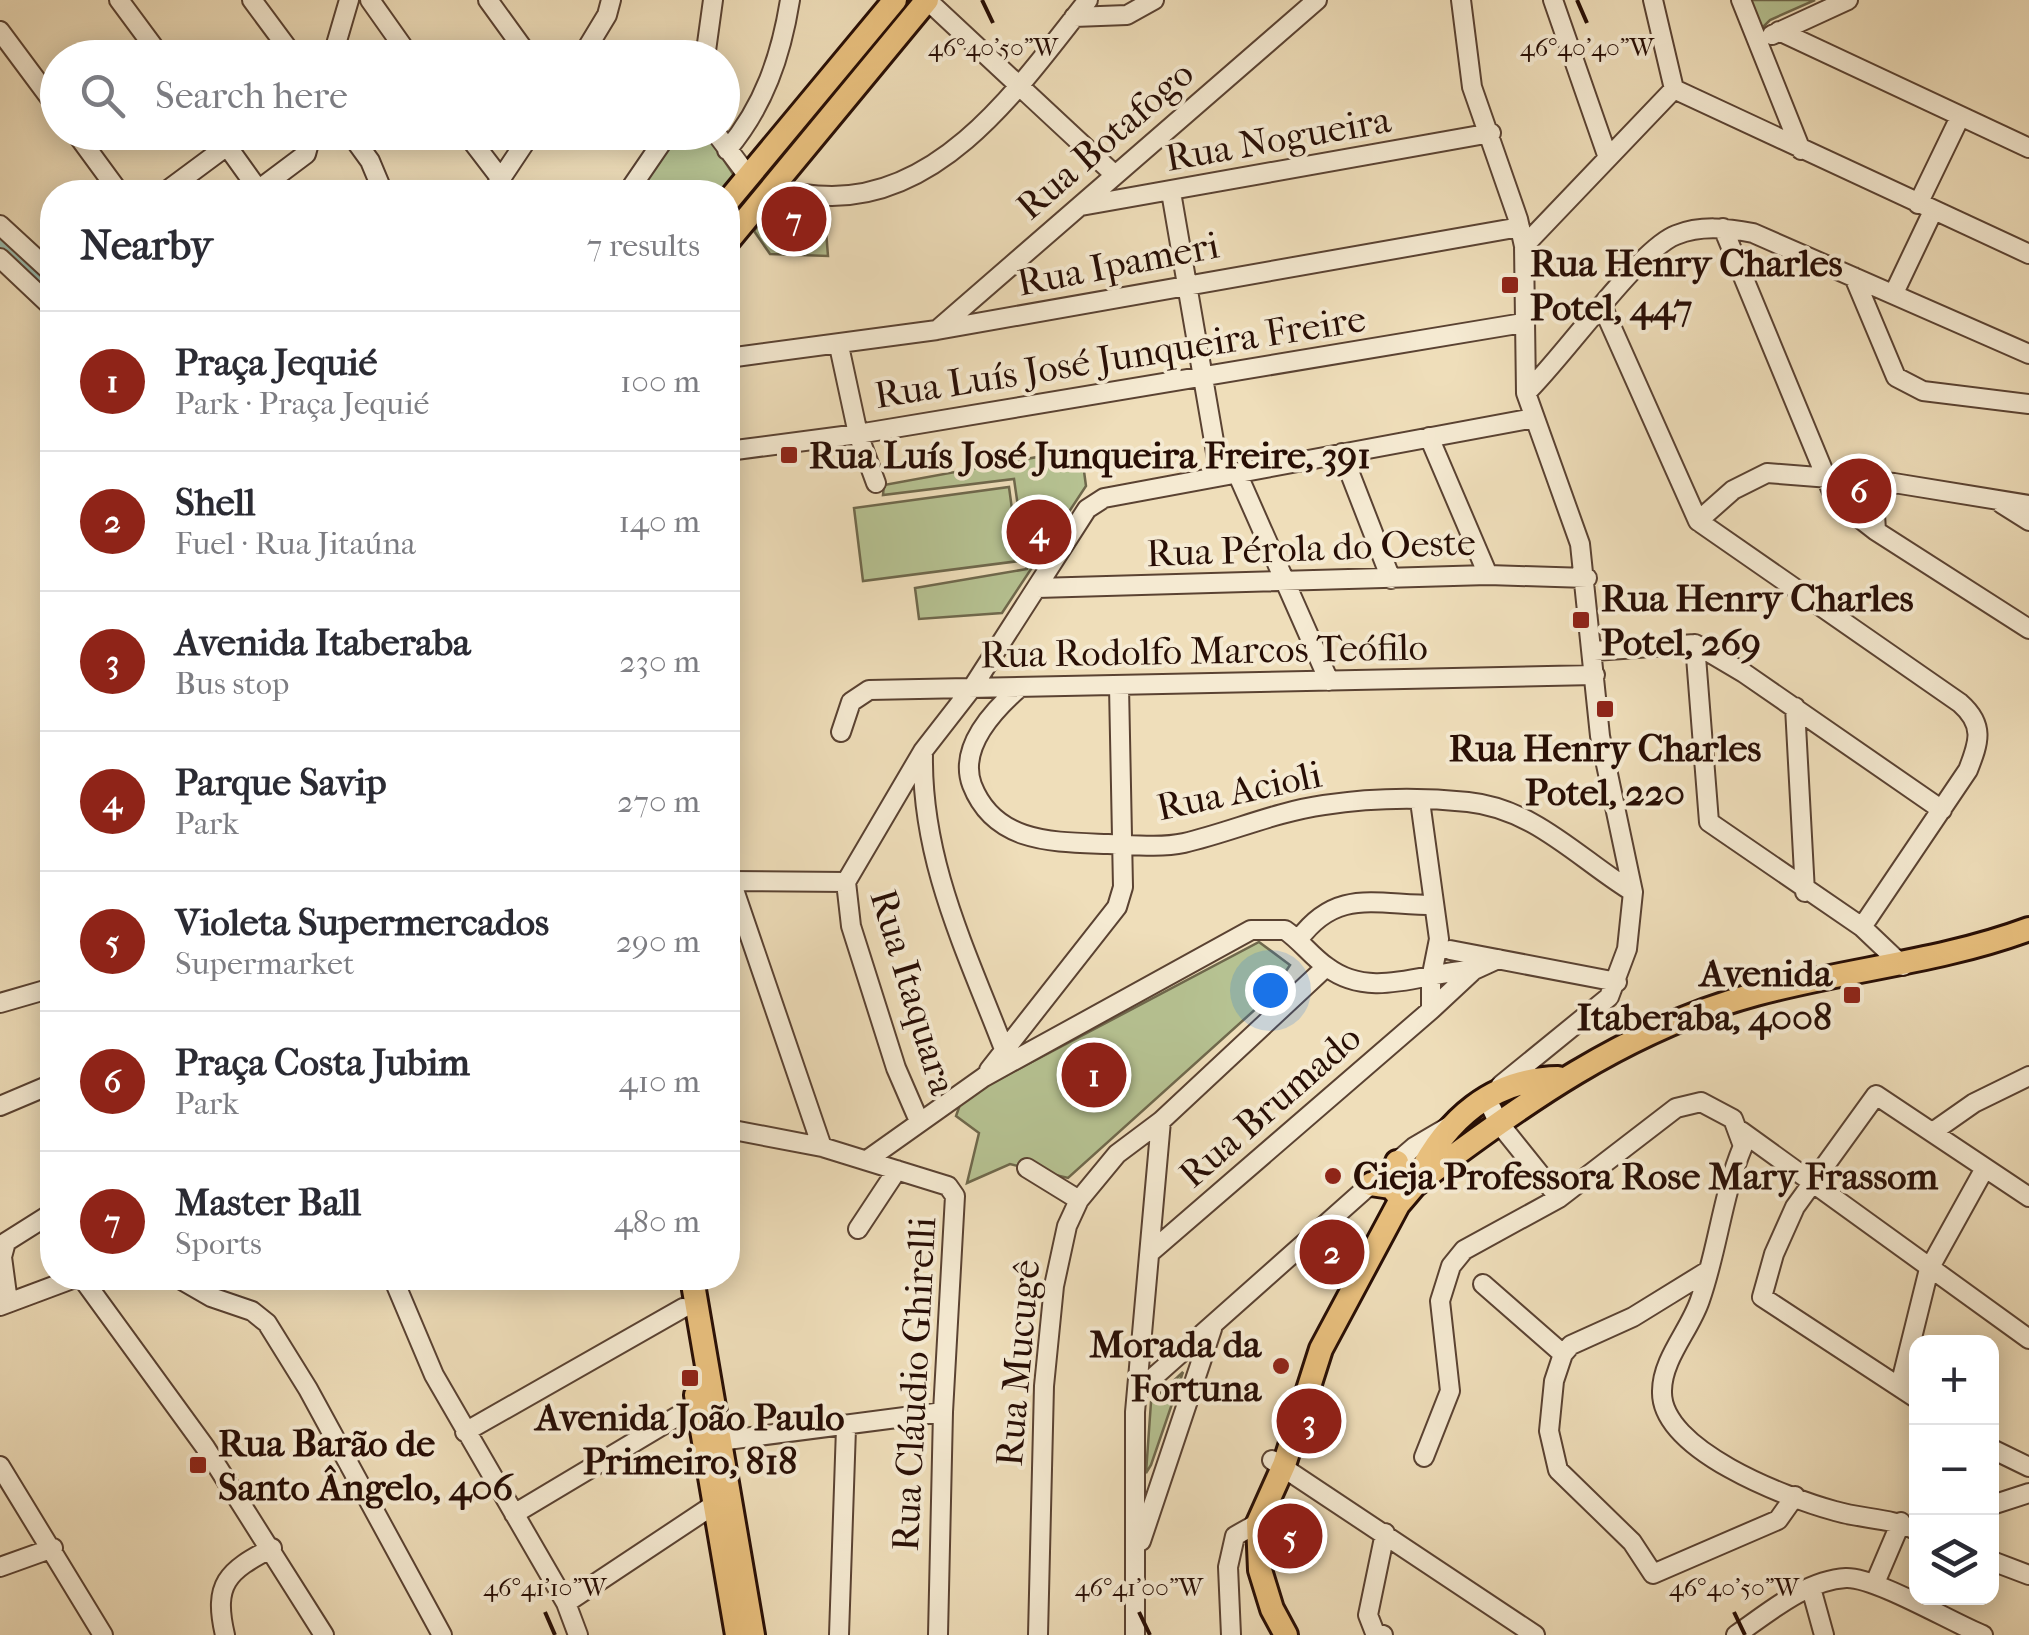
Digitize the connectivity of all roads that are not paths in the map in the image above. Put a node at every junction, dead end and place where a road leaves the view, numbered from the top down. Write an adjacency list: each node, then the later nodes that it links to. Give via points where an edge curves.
1 (119, 0): 22 (street)
2 (252, 0): 23 (street)
3 (348, 0): 24 (street)
4 (370, 0): 25 (street)
5 (488, 0): 26 (street)
6 (713, 0): 28 (street)
7 (790, 0): 34 (street, via 779,57)
8 (927, 0): 31 (street); 59 (main road)
9 (1088, 0): 19 (street)
10 (1154, 0): 19 (street, via 1127,14)
11 (1317, 0): 48 (street, Rua Botafogo)
12 (1462, 0): 35 (street, via 1466,62)
13 (1553, 0): 47 (street)
14 (1654, 0): 32 (street)
15 (1741, 0): 29 (street)
16 (1848, 0): 21 (street)
17 (609, 1): 27 (street)
18 (885, 2): 49 (main road)
19 (1074, 17): 31 (street)
20 (0, 31): 30 (street)
21 (1779, 31): 29 (street); 33 (street)
22 (149, 40)
23 (282, 40)
24 (337, 40)
25 (398, 40)
26 (517, 40)
27 (590, 40)
28 (707, 40)
29 (1759, 43): 46 (street)
30 (40, 85)
31 (1017, 86): 48 (street); 59 (street, via 963,144 897,182 834,196)
32 (1674, 90): 46 (street); 47 (street)
33 (1960, 117): 36 (street); 62 (street)
34 (740, 134)
35 (1491, 134): 60 (street, Rua Nogueira); 65 (street)
36 (2029, 148)
37 (88, 150): 50 (street)
38 (210, 150): 51 (street)
39 (230, 150): 52 (street)
40 (307, 150): 53 (street)
41 (362, 150): 54 (street)
42 (475, 150): 55 (street)
43 (520, 150): 56 (street)
44 (657, 150): 57 (street)
45 (727, 150): 49 (street)
46 (1801, 150): 62 (street)
47 (1607, 155): 67 (street)
48 (1115, 175): 61 (street, Rua Botafogo)
49 (748, 176): 58 (main road)
50 (110, 180)
51 (178, 180)
52 (251, 180)
53 (273, 180)
54 (378, 180)
55 (493, 180)
56 (500, 180)
57 (636, 180)
58 (740, 186)
59 (770, 191): 64 (main road)
60 (1170, 192): 61 (street, Rua Nogueira); 72 (street)
61 (1076, 207): 77 (street, Rua Botafogo)
62 (1925, 208): 68 (street); 73 (street)
63 (0, 225): 70 (street)
64 (740, 227)
65 (1520, 227): 67 (street); 72 (street, Rua Ipameri)
66 (1723, 228): 71 (street, via 1753,233); 75 (street, via 1659,244); 90 (street)
67 (1524, 246): 76 (street)
68 (2029, 254)
69 (0, 258): 74 (street)
70 (40, 262)
71 (1854, 276): 73 (street); 83 (street, via 1896,377 1923,391)
72 (1185, 284): 77 (street, Rua Ipameri); 81 (street)
73 (1894, 293): 79 (street)
74 (40, 296)
75 (1603, 308): 82 (street); 95 (street)
76 (1523, 323): 81 (street, Rua Luís José Junqueira Freire); 82 (street)
77 (936, 330): 78 (street, Rua Ipameri)
78 (839, 346): 80 (street, Rua Ipameri); 85 (street)
79 (2029, 354)
80 (740, 357)
81 (1201, 377): 85 (street, Rua Luís José Junqueira Freire); 89 (street)
82 (1526, 393): 84 (street)
83 (2029, 404)
84 (1534, 418): 86 (street); 99 (street, via 1575,522)
85 (858, 434): 87 (street, Rua Luís José Junqueira Freire); 91 (street)
86 (1429, 437): 88 (street); 98 (street)
87 (740, 449)
88 (1342, 453): 89 (street); 100 (street)
89 (1228, 474): 101 (street); 102 (street, via 1094,502)
90 (1825, 480): 92 (street); 95 (street, via 1768,473 1749,479); 97 (street, via 1834,499)
91 (876, 482)
92 (1894, 483): 93 (street); 97 (street, via 1874,497)
93 (1998, 501): 94 (street); 96 (street)
94 (2029, 505)
95 (1698, 521): 115 (street, via 1972,714 1980,733 1968,770)
96 (2029, 522)
97 (1876, 531): 103 (street)
98 (1488, 575): 99 (street, Rua Pérola do Oeste); 100 (street, Rua Pérola do Oeste)
99 (1586, 578): 105 (street)
100 (1391, 580): 101 (street, Rua Pérola do Oeste)
101 (1287, 584): 102 (street, Rua Pérola do Oeste); 107 (street)
102 (1037, 588): 109 (street)
103 (2029, 629)
104 (1695, 644): 105 (street); 111 (street); 120 (street, via 1708,822)
105 (1594, 651): 106 (street)
106 (1595, 675): 107 (street, Rua Rodolfo Marcos Teófilo); 119 (street, via 1608,786)
107 (1330, 681): 108 (street, Rua Rodolfo Marcos Teófilo)
108 (1119, 686): 110 (street, Rua Rodolfo Marcos Teófilo); 116 (street)
109 (972, 688): 110 (street, Rua Rodolfo Marcos Teófilo); 112 (street, Rua Rodolfo Marcos Teófilo, via 866,690 852,702); 113 (street)
110 (1019, 688): 116 (street, Rua Acioli, via 993,712 971,754 970,780 980,801 992,818 1031,838)
111 (1795, 707): 115 (street); 120 (street)
112 (842, 732)
113 (923, 752): 118 (street); 136 (street, via 935,871)
114 (1420, 802): 116 (street, Rua Acioli, via 1320,805 1180,844); 119 (street, Rua Acioli, via 1467,802 1514,813); 121 (street)
115 (1942, 810): 123 (street)
116 (1120, 844): 136 (street, via 1124,887 1116,907)
117 (740, 881): 118 (street)
118 (846, 882): 146 (street, Rua Itaquara, via 851,926)
119 (1633, 892): 132 (street)
120 (1805, 892): 123 (street)
121 (1434, 905): 125 (street, via 1340,904 1316,916); 126 (street)
122 (740, 910): 151 (street)
123 (1862, 927): 128 (street)
124 (2029, 929): 128 (main road)
125 (1298, 940): 129 (street); 138 (street, via 1285,930 1250,930)
126 (1444, 945): 127 (street); 130 (street); 131 (street)
127 (1498, 959): 130 (street, Rua Brumado); 132 (street)
128 (1903, 966): 140 (main road, via 1714,1006)
129 (1326, 967): 131 (street, via 1360,982); 145 (street, Rua Mucugê)
130 (1474, 970): 131 (street); 135 (street, Rua Brumado)
131 (1431, 979): 135 (street)
132 (1617, 982): 137 (street, via 1598,1010)
133 (40, 991): 134 (street)
134 (0, 1003)
135 (1431, 1010): 165 (street, Rua Brumado)
136 (1004, 1049): 138 (street)
137 (1543, 1054): 141 (street); 144 (street)
138 (984, 1077): 146 (street)
139 (2029, 1077): 150 (street)
140 (1562, 1078): 141 (main road); 144 (main road)
141 (1520, 1083): 144 (main road)
142 (40, 1089): 143 (street)
143 (0, 1106)
144 (1494, 1107): 147 (main road); 159 (main road); 161 (street)
145 (1160, 1120): 162 (street, Rua Mucugê, via 1117,1154); 165 (street)
146 (919, 1121): 152 (street)
147 (1448, 1127): 153 (street); 159 (main road)
148 (740, 1131): 151 (street, Rua Cláudio Ghirelli)
149 (1741, 1131): 158 (street); 161 (street, via 1722,1110 1690,1103); 167 (street, via 1744,1146)
150 (1934, 1131): 155 (street); 158 (street, via 1876,1095)
151 (822, 1147): 152 (street, Rua Cláudio Ghirelli)
152 (867, 1160): 156 (street, Rua Cláudio Ghirelli)
153 (1397, 1162): 157 (street); 159 (main road)
154 (1027, 1168): 162 (street)
155 (1985, 1168): 160 (street); 166 (street)
156 (898, 1170): 164 (street); 184 (street, Rua Cláudio Ghirelli, via 948,1186 955,1196)
157 (1371, 1184): 159 (main road); 177 (street)
158 (1810, 1184): 166 (street); 180 (street, via 1784,1226 1762,1297)
159 (1408, 1192): 190 (main road, via 1320,1349)
160 (2029, 1197)
161 (1560, 1198): 189 (street, via 1464,1250 1451,1266 1440,1302 1450,1392)
162 (1079, 1200): 221 (street, Rua Mucugê, via 1058,1254 1044,1386)
163 (40, 1221): 175 (street, via 6,1242)
164 (858, 1230)
165 (1152, 1251): 181 (street)
166 (1928, 1270): 178 (street); 180 (street)
167 (1706, 1272): 179 (street); 194 (street, via 1701,1299 1666,1370 1663,1404 1684,1438 1734,1470)
168 (1482, 1284): 179 (street)
169 (53, 1290): 175 (street)
170 (90, 1290): 202 (street)
171 (198, 1290): 215 (street, via 267,1323)
172 (397, 1290): 186 (street)
173 (680, 1290): 176 (main road)
174 (694, 1290): 187 (main road)
175 (4, 1304)
176 (683, 1308): 183 (main road); 186 (street)
177 (1212, 1328): 181 (street); 206 (street, via 1146,1517)
178 (2029, 1338)
179 (1562, 1354): 194 (street, via 1549,1431 1558,1470 1632,1542 1653,1574 1778,1520)
180 (1900, 1386): 182 (street)
181 (1138, 1391): 206 (street)
182 (1909, 1393)
183 (698, 1404): 196 (main road); 197 (street)
184 (943, 1412): 185 (street); 220 (street, Rua Cláudio Ghirelli)
185 (846, 1428): 187 (street); 219 (street)
186 (465, 1432): 197 (street)
187 (720, 1441): 218 (main road)
188 (1999, 1452): 192 (street)
189 (1424, 1457)
190 (1278, 1462): 198 (main road); 200 (street)
191 (0, 1466): 201 (street)
192 (2029, 1467)
193 (2029, 1493): 195 (street)
194 (1795, 1496): 199 (street)
195 (1999, 1503)
196 (715, 1504): 211 (street); 217 (main road)
197 (514, 1514): 211 (street)
198 (1258, 1523): 208 (main road); 210 (street, via 1236,1536)
199 (1909, 1526): 207 (street)
200 (1385, 1533): 225 (street, via 1368,1615 1375,1633); 226 (street)
201 (53, 1548): 204 (street); 212 (street)
202 (272, 1548): 213 (street, via 240,1566 220,1591); 214 (street)
203 (1999, 1564): 205 (street)
204 (0, 1567)
205 (2029, 1575)
206 (1132, 1577): 222 (street)
207 (1875, 1583): 209 (street, via 1846,1578); 229 (street)
208 (1265, 1587): 210 (street); 224 (main road)
209 (1811, 1588): 227 (street); 228 (street)
210 (1230, 1593): 223 (street)
211 (566, 1602): 216 (street)
212 (103, 1635)
213 (224, 1635)
214 (324, 1635)
215 (442, 1635)
216 (578, 1635)
217 (737, 1635)
218 (754, 1635)
219 (839, 1635)
220 (938, 1635)
221 (1038, 1635)
222 (1135, 1635)
223 (1231, 1635)
224 (1286, 1635)
225 (1383, 1635)
226 (1535, 1635)
227 (1736, 1635)
228 (1824, 1635)
229 (1983, 1635)

